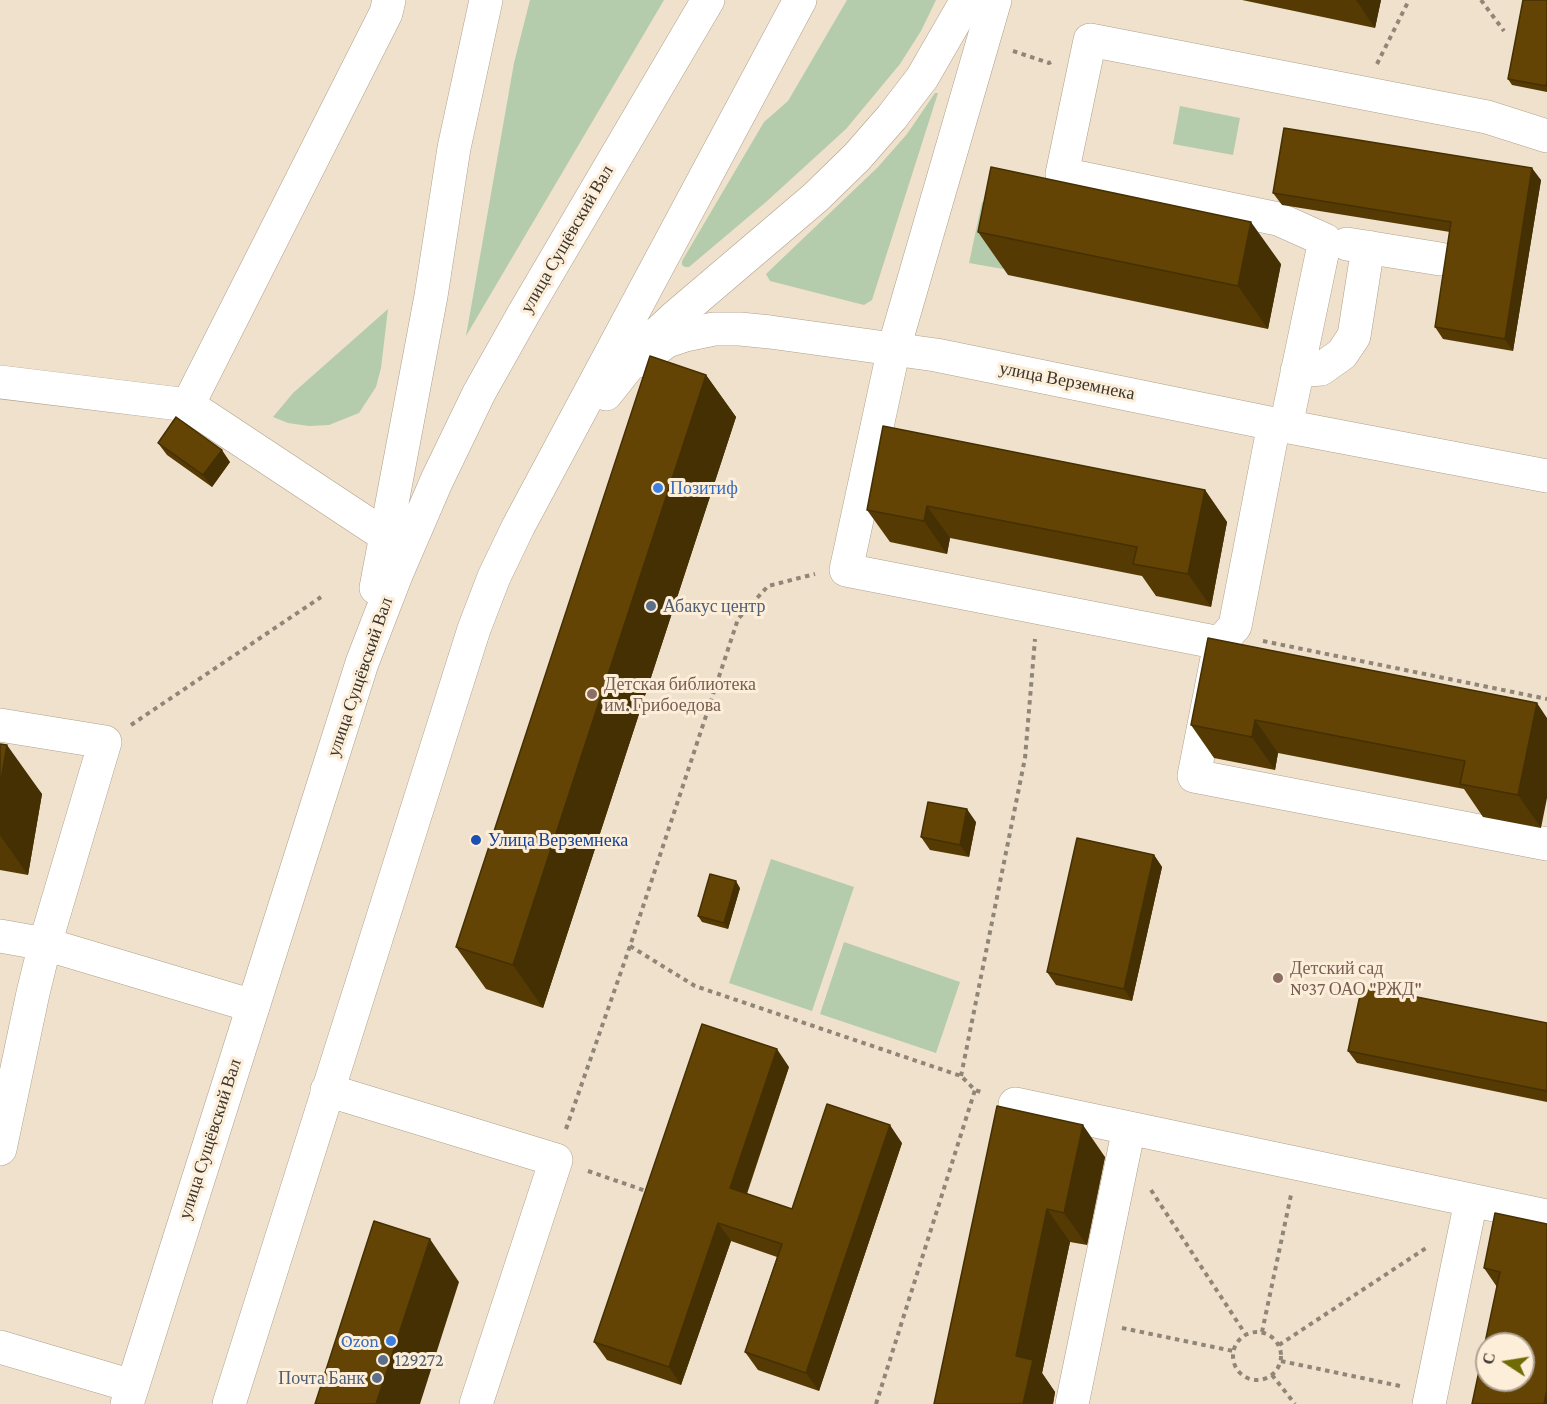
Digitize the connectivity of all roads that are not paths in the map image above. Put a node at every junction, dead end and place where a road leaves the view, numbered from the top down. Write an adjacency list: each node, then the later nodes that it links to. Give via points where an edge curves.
1 (388, 0): 17 (main road, via 386,14)
2 (486, 0): 21 (main road, via 453,148 431,296)
3 (708, 0): 23 (main road, улица Сущёвский Вал, via 479,393 432,490)
4 (947, 0): 8 (main road)
5 (967, 0): 8 (main road)
6 (995, 0): 13 (main road)
7 (795, 7): 20 (main road)
8 (948, 36): 16 (main road, via 922,78 857,157 645,345)
9 (1547, 136): 10 (main road, via 1487,117 1090,40 1062,174 1278,219)
10 (1325, 240): 11 (main road); 14 (main road)
11 (1368, 247): 12 (main road); 14 (main road, via 1354,336 1342,354 1321,369)
12 (1440, 259)
13 (894, 348): 16 (main road, улица Верземнека, via 714,329 667,341); 18 (main road, улица Верземнека); 22 (main road, via 846,570)
14 (1297, 371): 18 (main road)
15 (0, 382): 17 (main road)
16 (604, 395): 20 (main road)
17 (188, 405): 21 (main road)
18 (1280, 425): 19 (main road, улица Верземнека); 22 (main road, via 1235,626)
19 (1547, 476)
20 (518, 527): 29 (main road, via 474,629)
21 (386, 536): 23 (main road)
22 (1224, 639): 25 (main road, via 1194,776)
23 (362, 663): 28 (main road, улица Сущёвский Вал)
24 (0, 725): 27 (main road, via 105,742)
25 (1547, 844)
26 (0, 936): 27 (main road)
27 (45, 944): 28 (main road); 32 (main road)
28 (253, 1006): 36 (main road, улица Сущёвский Вал)
29 (327, 1090): 38 (main road); 39 (main road, via 555,1160)
30 (1015, 1104): 31 (main road)
31 (1126, 1139): 33 (main road, via 1297,1164); 40 (main road)
32 (0, 1149)
33 (1469, 1211): 34 (main road); 37 (main road)
34 (1547, 1216)
35 (0, 1347): 36 (main road)
36 (130, 1395)
37 (1430, 1398)
38 (229, 1404)
39 (476, 1404)
40 (1072, 1404)

